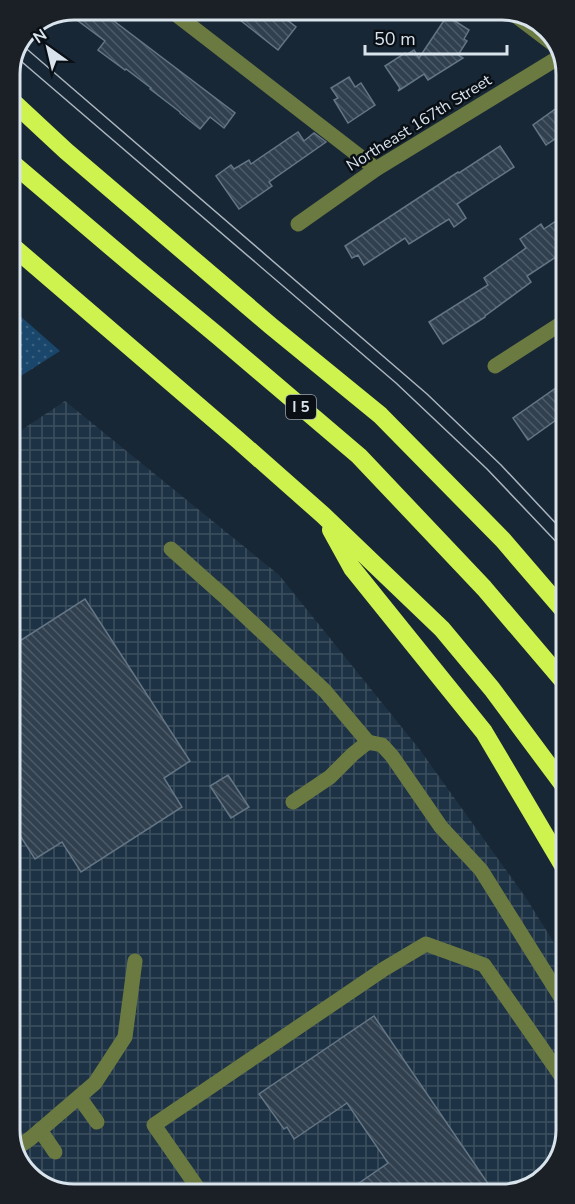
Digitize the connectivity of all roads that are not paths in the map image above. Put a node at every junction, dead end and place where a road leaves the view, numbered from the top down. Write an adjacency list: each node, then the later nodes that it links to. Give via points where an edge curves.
1 (183, 20): 4 (street)
2 (553, 61): 4 (street, Northeast 167th Street)
3 (20, 108): 12 (highway, via 75,159 380,415 503,540)
4 (376, 169): 6 (street, Northeast 167th Street)
5 (20, 170): 13 (highway, I 5, via 359,456 484,588)
6 (298, 224)
7 (20, 253): 10 (highway)
8 (556, 327): 9 (street)
9 (495, 366)
10 (323, 515): 15 (highway, via 442,629 492,688); 17 (highway, via 352,568 484,732)
11 (171, 549): 14 (street, via 325,691)
12 (556, 601)
13 (556, 673)
14 (368, 742): 16 (street, via 330,777); 19 (street, via 382,745 392,756 441,827 481,870)
15 (556, 775)
16 (293, 802)
17 (556, 854)
18 (135, 961): 21 (street, via 125,1036 94,1083)
19 (556, 988)
20 (556, 1069): 26 (street, via 484,965 426,944 154,1125)
21 (79, 1097): 22 (street); 23 (street)
22 (97, 1122)
23 (40, 1130): 24 (street); 25 (street)
24 (22, 1144)
25 (55, 1152)
26 (195, 1184)

